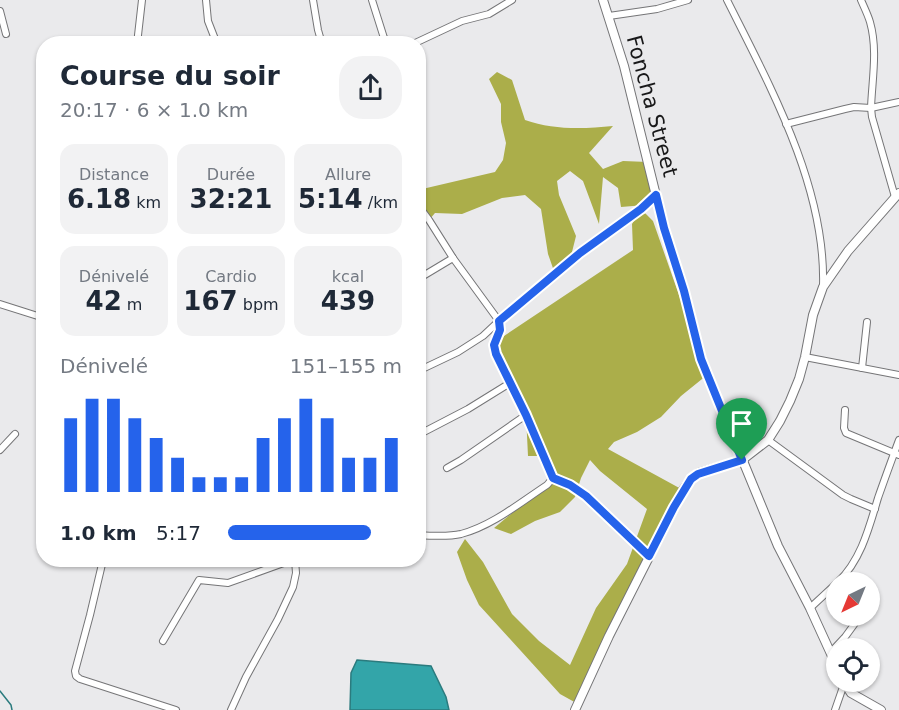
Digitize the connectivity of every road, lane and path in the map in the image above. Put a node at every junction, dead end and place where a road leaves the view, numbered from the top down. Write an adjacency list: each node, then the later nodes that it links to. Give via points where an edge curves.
1 (142, 0): 13 (street)
2 (206, 0): 14 (street)
3 (313, 0): 15 (street)
4 (372, 0): 16 (street)
5 (512, 0): 17 (street, via 489,14)
6 (603, 0): 11 (main road, Foncha Street)
7 (688, 0): 11 (street, via 657,9)
8 (727, 0): 20 (street)
9 (861, 0): 19 (street, via 873,39)
10 (0, 11): 12 (street)
11 (609, 15): 21 (main road, Foncha Street)
12 (6, 34)
13 (138, 36)
14 (213, 36)
15 (320, 36)
16 (383, 36)
17 (426, 38)
18 (899, 102): 19 (street)
19 (871, 108): 20 (street, via 854,107); 22 (street)
20 (786, 124): 26 (street, via 816,214)
21 (656, 195): 29 (street); 44 (main road, Foncha Street, via 701,359)
22 (897, 195): 26 (main road, via 844,256)
23 (426, 216): 24 (street)
24 (453, 258): 25 (street); 29 (street)
25 (426, 274)
26 (823, 287): 31 (main road)
27 (0, 304): 28 (street)
28 (36, 315)
29 (499, 321): 32 (street, via 458,352); 35 (street, via 494,345)
30 (867, 322): 33 (street)
31 (805, 357): 33 (street); 40 (main road, via 790,401)
32 (426, 367)
33 (862, 368): 34 (street)
34 (899, 375)
35 (510, 383): 37 (street); 38 (street)
36 (844, 410): 43 (street, via 846,433)
37 (526, 415): 45 (street); 46 (street)
38 (426, 430)
39 (15, 434): 42 (street)
40 (768, 440): 44 (main road); 47 (street, via 843,495)
41 (899, 440): 43 (street)
42 (0, 450)
43 (897, 454): 47 (street)
44 (742, 460): 49 (main road, via 691,479); 55 (main road, Foncha Street, via 778,546)
45 (447, 468)
46 (553, 478): 48 (street, via 492,521 468,532); 49 (street, via 586,496)
47 (875, 508): 53 (street, via 864,543)
48 (426, 535)
49 (649, 556): 62 (main road)
50 (101, 567): 60 (street, via 76,676)
51 (273, 567): 56 (street, via 228,583 199,580)
52 (295, 567): 61 (street, via 293,587)
53 (846, 572)
54 (826, 593): 55 (street)
55 (810, 608): 57 (main road, Foncha Street)
56 (163, 641)
57 (826, 642)
58 (840, 692): 63 (street)
59 (850, 692): 64 (main road)
60 (176, 710)
61 (231, 710)
62 (575, 710)
63 (835, 710)
64 (881, 710)

